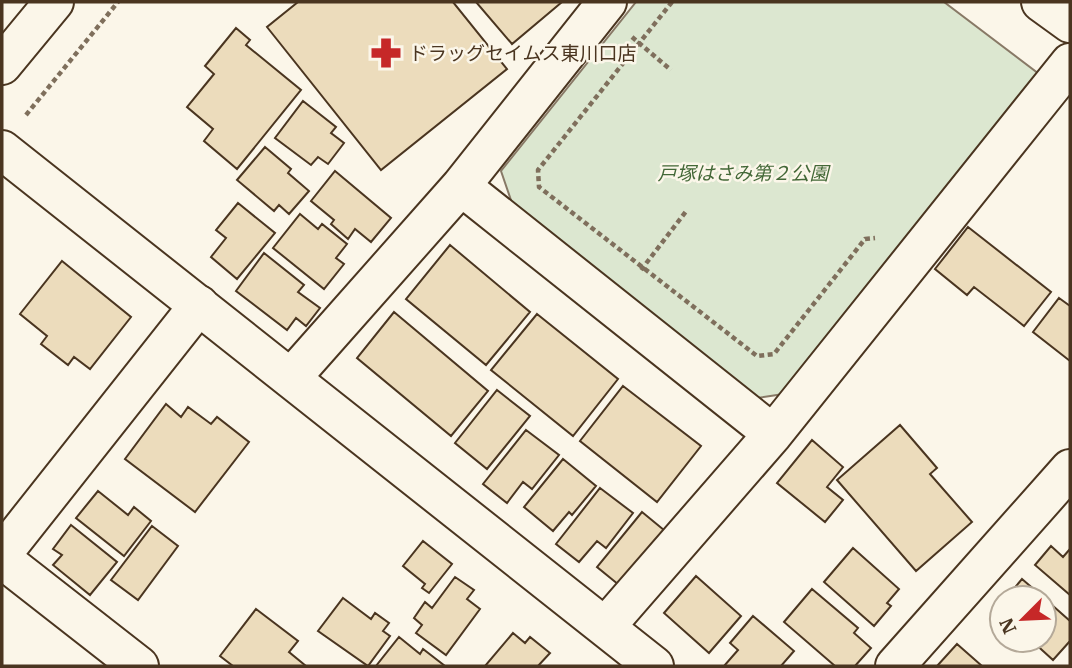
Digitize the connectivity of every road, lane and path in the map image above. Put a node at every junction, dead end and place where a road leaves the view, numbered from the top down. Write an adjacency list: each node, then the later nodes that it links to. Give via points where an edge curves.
1 (54, 2): 8 (street)
2 (118, 2): 9 (path)
3 (607, 2): 10 (street)
4 (672, 2): 13 (path, via 538,170 539,187)
5 (1041, 2): 6 (street)
6 (1070, 23)
7 (1070, 63): 12 (street)
8 (2, 65)
9 (10, 137): 14 (street)
10 (461, 186): 15 (street); 16 (street)
11 (687, 210): 13 (path)
12 (913, 260): 13 (path, via 888,237 865,239 774,354 757,356); 17 (street)
13 (643, 268): 15 (path)
14 (199, 305): 16 (street); 19 (street)
15 (612, 307): 17 (street)
16 (291, 378): 20 (street)
17 (773, 434): 20 (street)
18 (1070, 469): 23 (street)
19 (2, 557): 21 (street)
20 (606, 626): 22 (street)
21 (139, 666)
22 (654, 666)
23 (895, 666)

